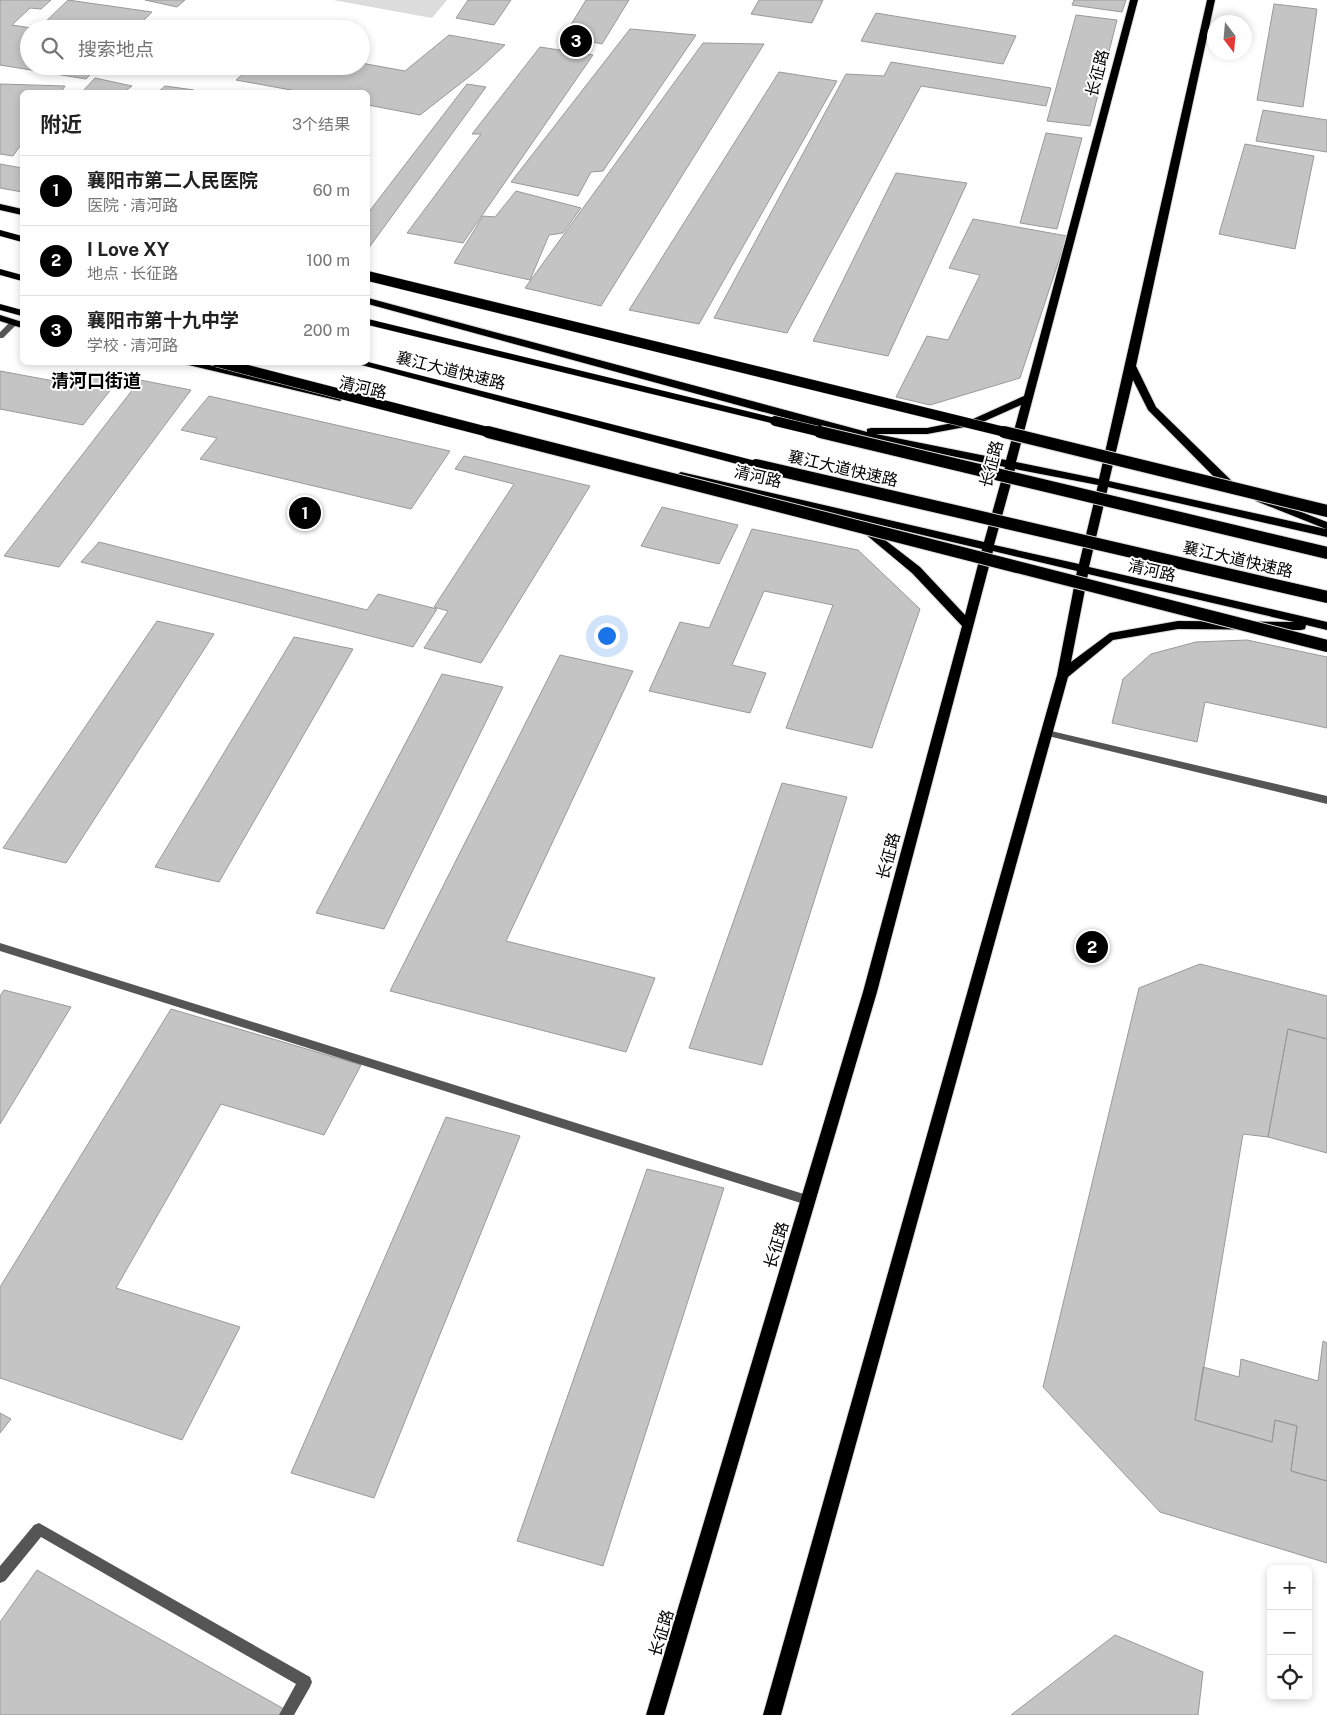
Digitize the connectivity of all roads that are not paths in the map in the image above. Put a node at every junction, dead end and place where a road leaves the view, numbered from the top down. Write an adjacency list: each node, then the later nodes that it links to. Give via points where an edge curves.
1 (1134, 0): 21 (main road, 长征路)
2 (1211, 0): 20 (main road)
3 (0, 207): 4 (main road)
4 (20, 212)
5 (0, 233): 6 (highway)
6 (20, 238)
7 (0, 272): 9 (highway)
8 (370, 276): 25 (highway, bridge)
9 (20, 277)
10 (370, 302): 22 (main road)
11 (0, 307): 12 (highway)
12 (20, 312)
13 (0, 318): 15 (main road)
14 (370, 322): 30 (highway, 襄江大道快速路, bridge)
15 (18, 324): 16 (street)
16 (0, 336)
17 (194, 365): 26 (main road, 清河路)
18 (229, 365): 35 (highway, bridge)
19 (367, 365): 32 (highway, 襄江大道快速路, bridge, via 756,465)
20 (1131, 366): 24 (main road); 27 (main road, via 1152,408 1229,486)
21 (1027, 398): 22 (main road, via 976,422 927,431); 23 (main road, 长征路)
22 (844, 431): 23 (main road)
23 (1010, 464): 24 (main road); 29 (main road, 长征路)
24 (1103, 483): 28 (main road); 31 (main road)
25 (1327, 511)
26 (844, 512): 29 (main road, 清河路); 33 (main road, via 916,570)
27 (1327, 526)
28 (1327, 532)
29 (987, 548): 31 (main road, 清河路); 33 (main road, 长征路)
30 (1327, 553)
31 (1082, 570): 34 (main road, 清河路); 36 (main road)
32 (1327, 597)
33 (967, 624): 40 (main road, 长征路, via 870,992)
34 (1327, 626): 36 (main road, via 1178,625 1110,637)
35 (1327, 646)
36 (1063, 675): 37 (main road)
37 (1047, 733): 38 (street); 44 (main road)
38 (1327, 800)
39 (0, 947): 40 (street)
40 (808, 1200): 43 (main road, 长征路)
41 (0, 1576): 42 (street, via 39,1529 305,1682)
42 (286, 1715)
43 (655, 1715)
44 (772, 1715)

